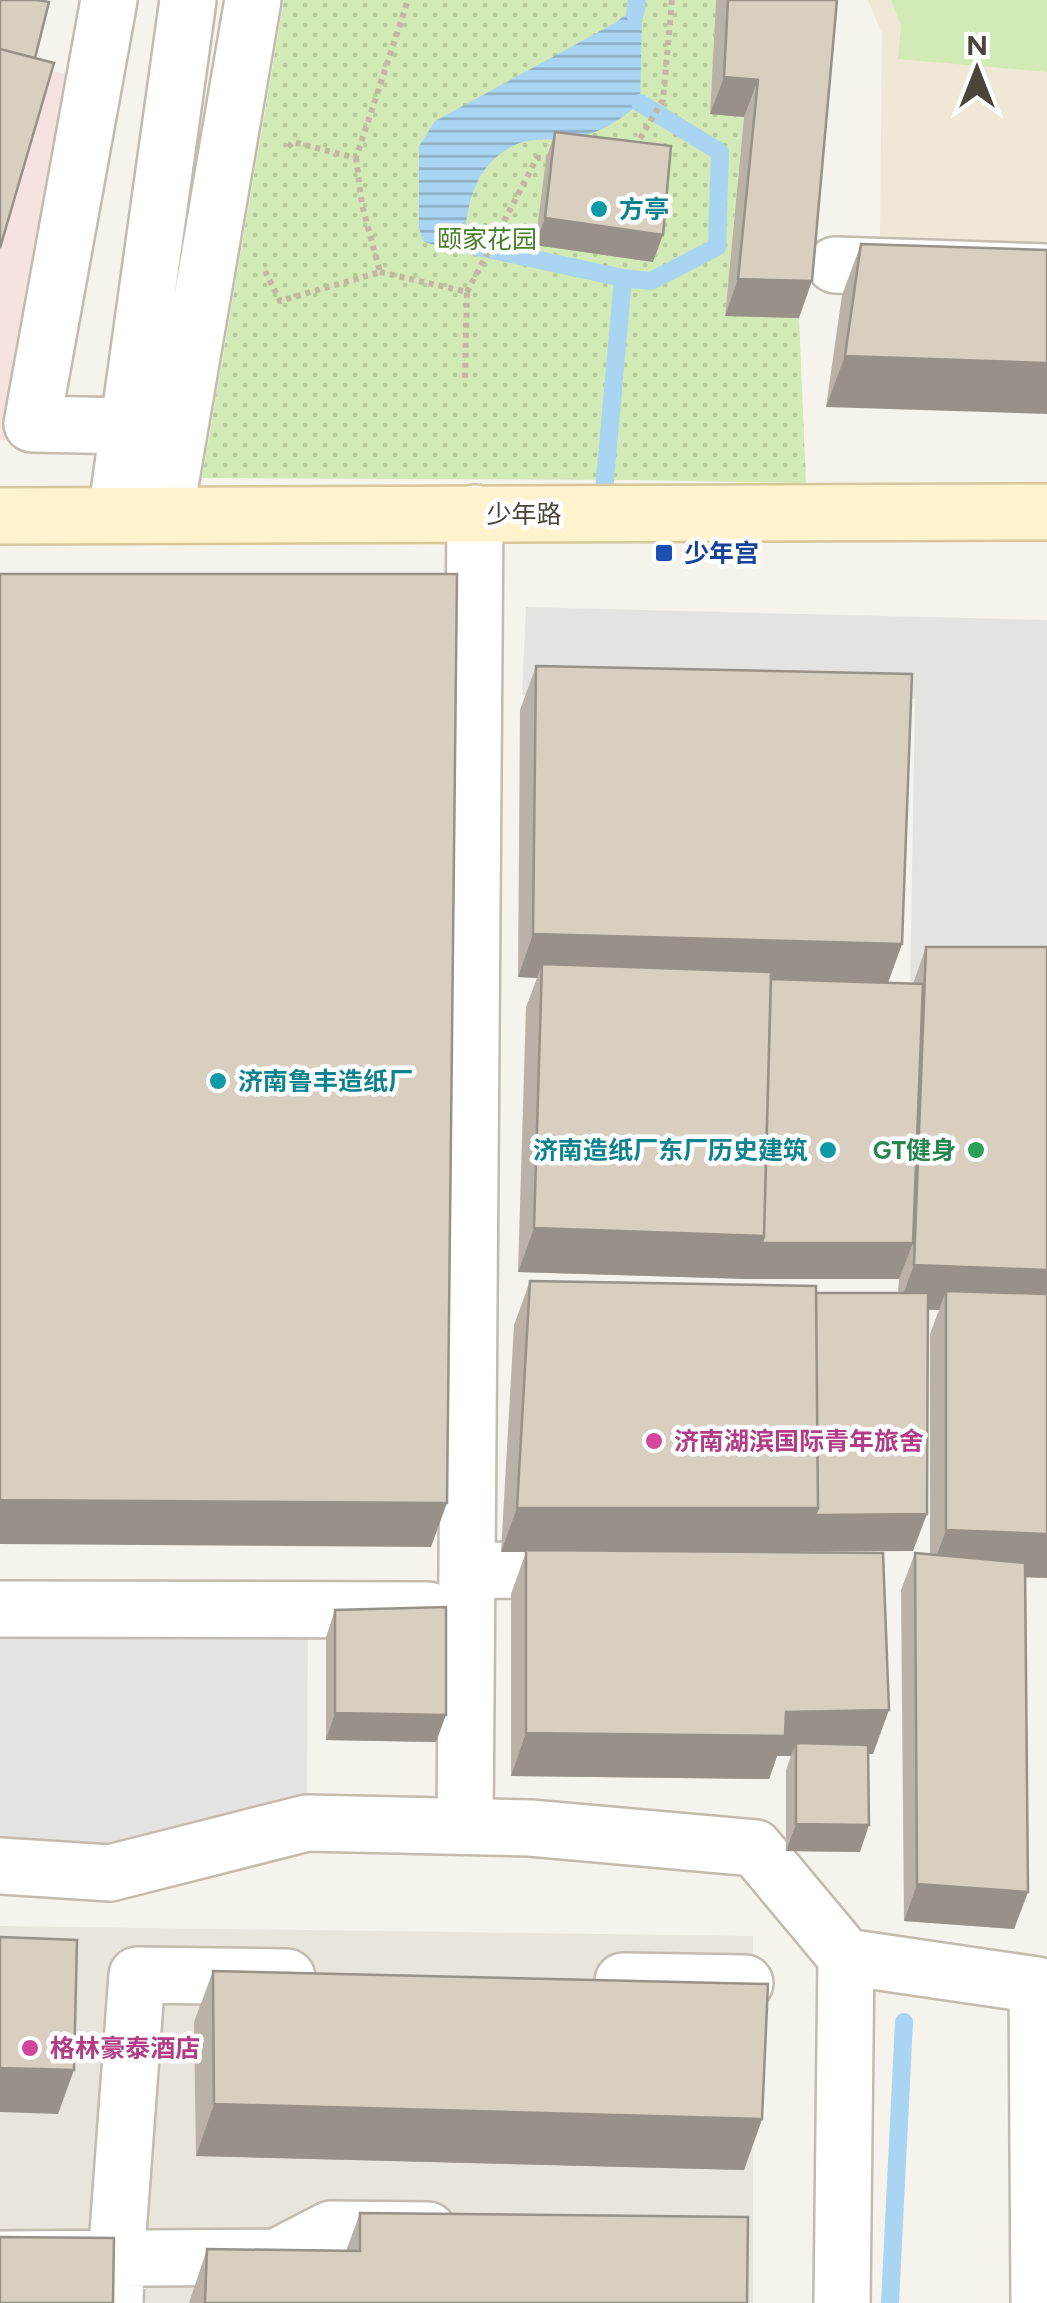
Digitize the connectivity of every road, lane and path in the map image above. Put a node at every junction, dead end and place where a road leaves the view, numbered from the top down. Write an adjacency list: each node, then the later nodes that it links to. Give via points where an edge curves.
1 (109, 0): 16 (street, via 32,424)
2 (188, 0): 16 (street)
3 (252, 0): 9 (street)
4 (408, 0): 8 (path)
5 (672, 0): 6 (path, via 663,100)
6 (633, 150)
7 (556, 156): 14 (path, via 537,158)
8 (356, 158): 9 (path, via 293,142 260,182); 12 (path)
9 (222, 182): 19 (street)
10 (263, 266): 12 (path, via 280,301)
11 (836, 266): 13 (street)
12 (380, 272): 14 (path)
13 (1047, 272)
14 (467, 292): 15 (path)
15 (466, 378)
16 (130, 426): 19 (street)
17 (1047, 512): 18 (main road, 少年路)
18 (475, 513): 19 (main road, 少年路); 22 (street)
19 (141, 515): 20 (main road, 少年路)
20 (0, 516)
21 (641, 1571): 22 (street)
22 (467, 1590): 23 (street); 24 (street)
23 (0, 1609)
24 (465, 1826): 25 (street, via 307,1823 110,1873); 26 (street, via 755,1848)
25 (0, 1866)
26 (846, 1957): 33 (street); 34 (street, via 1037,1985)
27 (334, 1978): 32 (street, via 138,1975)
28 (569, 1980): 29 (street)
29 (745, 1983)
30 (468, 2231): 32 (street, via 331,2229 276,2257)
31 (0, 2259): 32 (street)
32 (115, 2281)
33 (842, 2303)
34 (1039, 2303)

